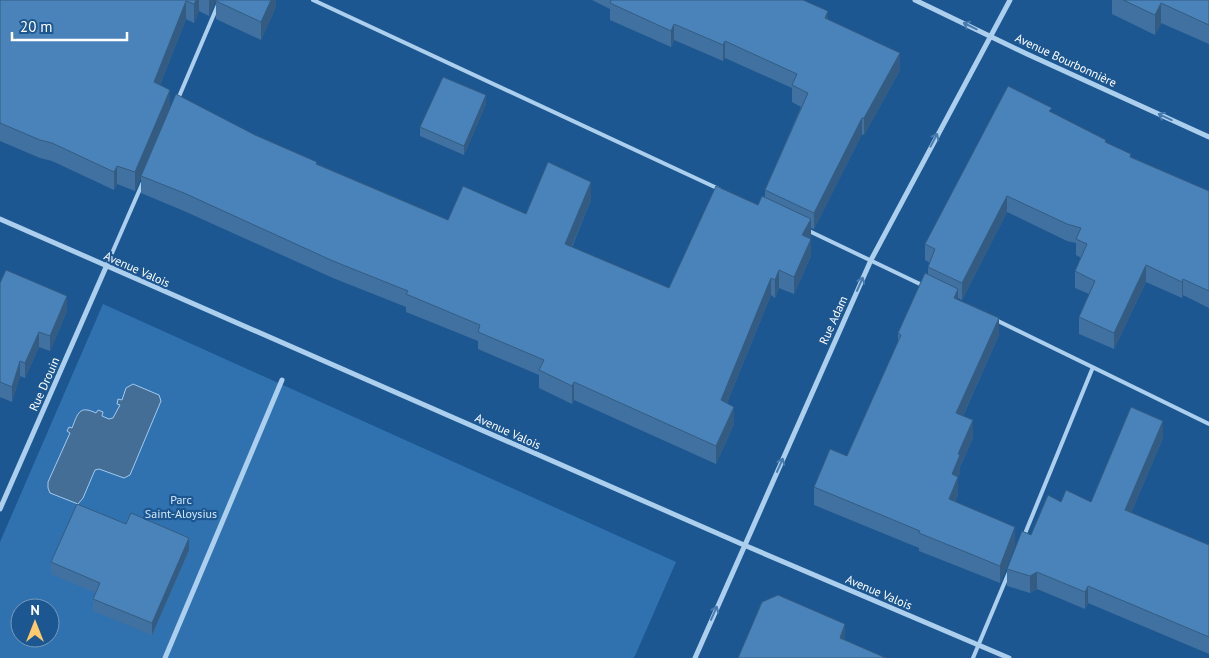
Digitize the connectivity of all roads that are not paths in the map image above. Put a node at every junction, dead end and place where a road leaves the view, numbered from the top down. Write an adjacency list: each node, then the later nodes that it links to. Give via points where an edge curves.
1 (220, 0): 6 (lane)
2 (313, 0): 9 (lane)
3 (915, 0): 5 (street, Avenue Bourbonnière, one-way to 3)
4 (1010, 0): 5 (street, Rue Adam)
5 (991, 36): 7 (street, Avenue Bourbonnière, one-way to 5); 12 (street, Rue Adam, one-way to 5)
6 (174, 108)
7 (1209, 137)
8 (144, 179): 13 (lane)
9 (724, 192)
10 (0, 219): 13 (street, Avenue Valois)
11 (805, 229): 12 (lane)
12 (871, 260): 14 (lane); 21 (street, Rue Adam, one-way to 12)
13 (106, 267): 19 (street, Rue Drouin); 21 (street, Avenue Valois)
14 (927, 287)
15 (988, 316): 16 (lane)
16 (1093, 367): 18 (lane); 20 (lane)
17 (282, 380): 24 (street)
18 (1209, 424)
19 (0, 509)
20 (1021, 543)
21 (744, 545): 23 (street, Avenue Valois); 25 (street, Rue Adam, one-way to 21)
22 (1009, 571): 23 (lane)
23 (979, 645): 26 (lane); 27 (street, Avenue Valois)
24 (164, 658)
25 (695, 658)
26 (973, 658)
27 (1009, 658)

